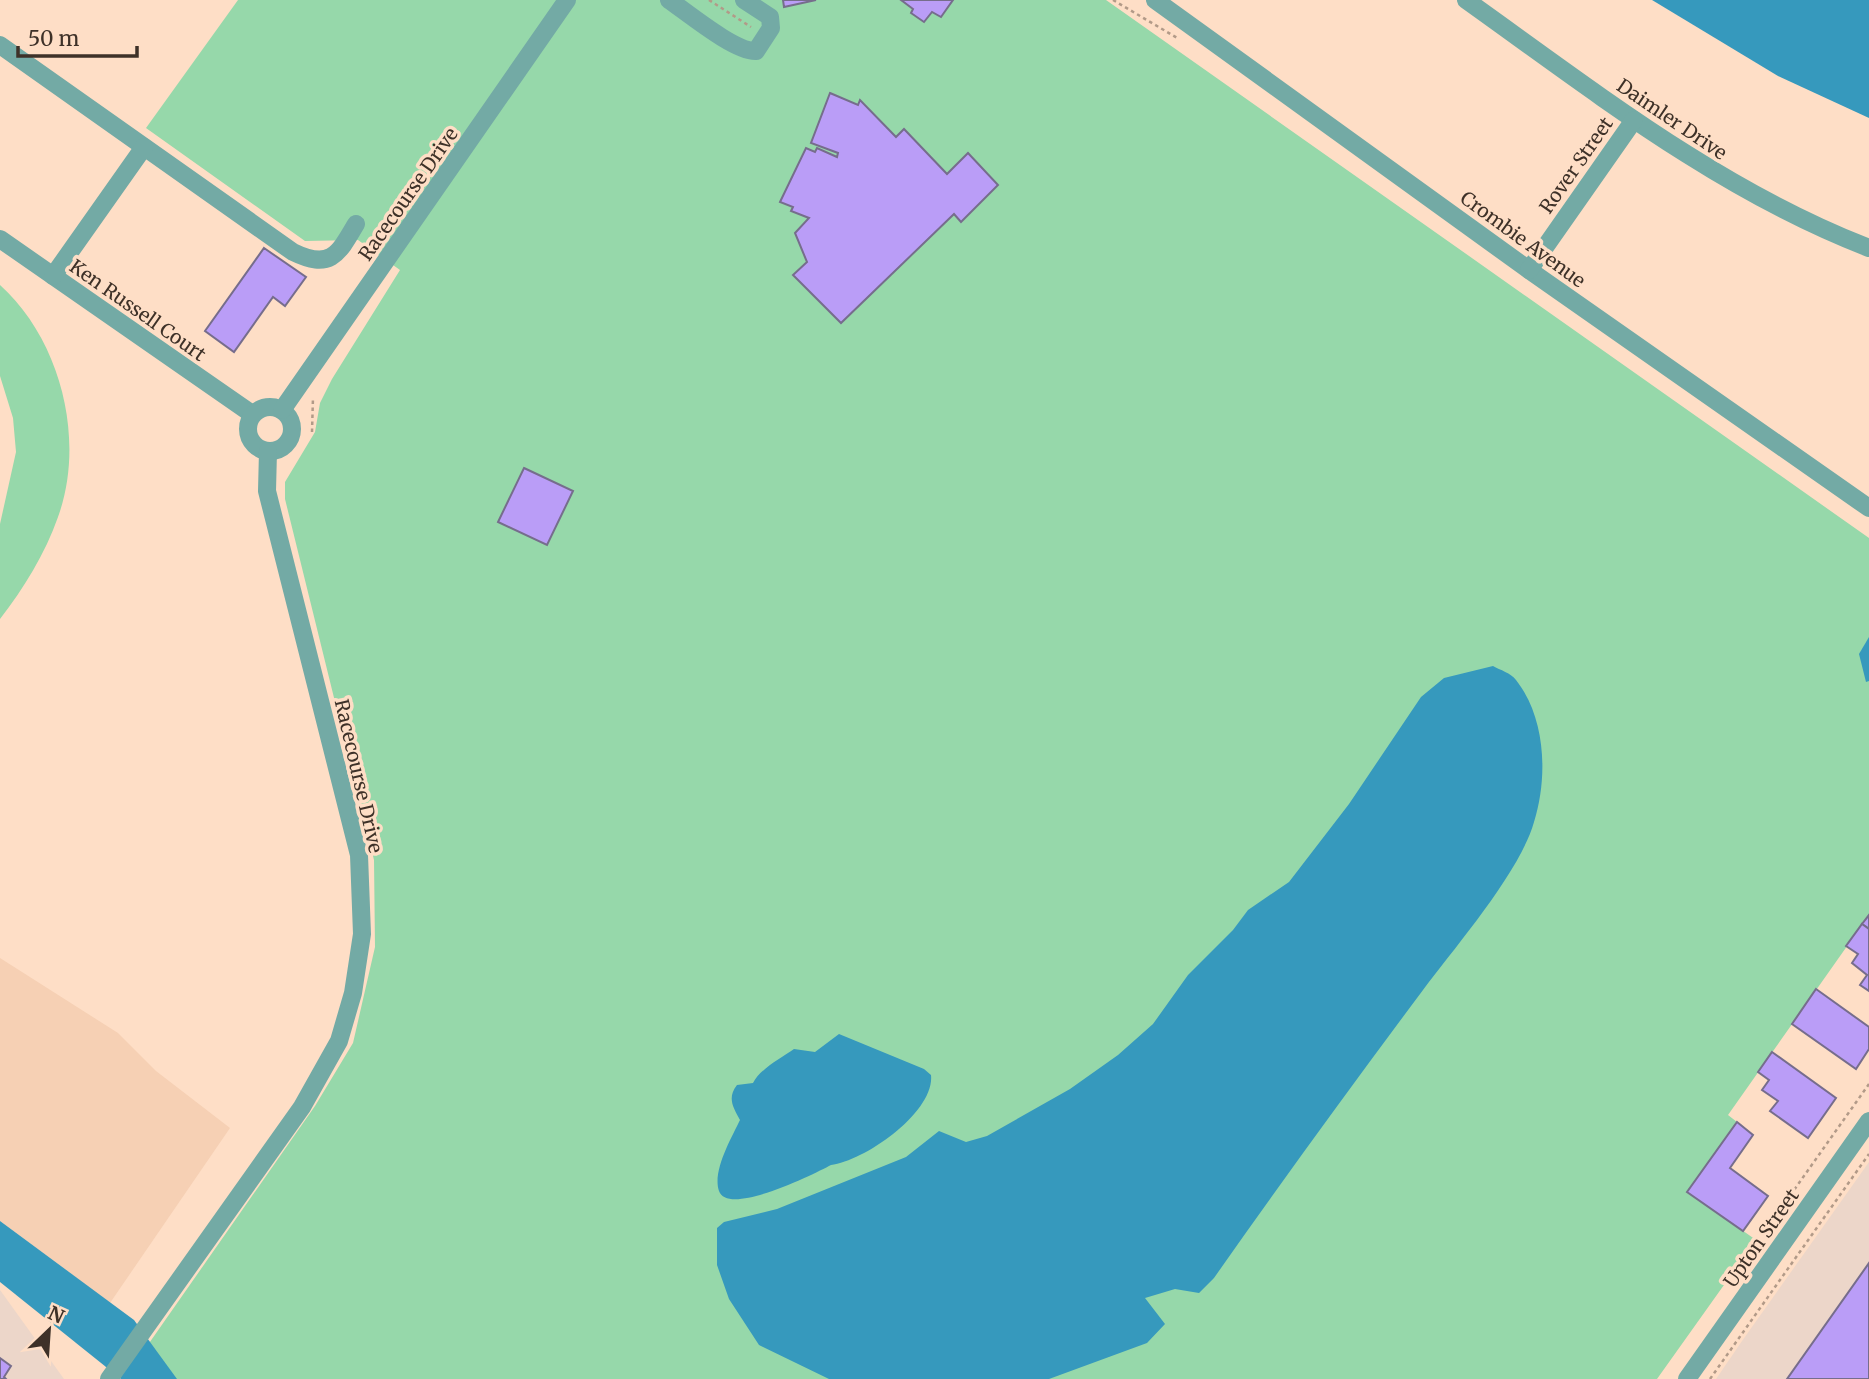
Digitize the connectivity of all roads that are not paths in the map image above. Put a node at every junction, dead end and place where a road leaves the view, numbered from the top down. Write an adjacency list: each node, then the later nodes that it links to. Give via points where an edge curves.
1 (567, 0): 14 (street, Racecourse Drive)
2 (669, 0): 3 (street, via 736,44 756,51 771,28 769,17)
3 (744, 0)
4 (1155, 0): 12 (street, Crombie Avenue)
5 (1466, 0): 7 (street, Daimler Drive)
6 (0, 45): 8 (street)
7 (1634, 120): 11 (street, Daimler Drive, via 1728,181); 12 (street, Rover Street)
8 (144, 147): 9 (street, via 311,261 333,257); 13 (street)
9 (356, 224)
10 (0, 239): 13 (street, Ken Russell Court)
11 (1869, 248)
12 (1530, 270): 17 (street, Crombie Avenue)
13 (53, 276): 15 (street, Ken Russell Court)
14 (282, 410): 15 (street, via 264,407); 16 (street, via 292,424 291,437 282,447)
15 (252, 414): 16 (street, via 247,424 249,438)
16 (268, 451): 19 (street, Racecourse Drive, via 267,491 359,855 360,946 353,993 340,1041 302,1107)
17 (1869, 508)
18 (1869, 1121): 20 (street, Upton Street)
19 (109, 1379)
20 (1686, 1379)

